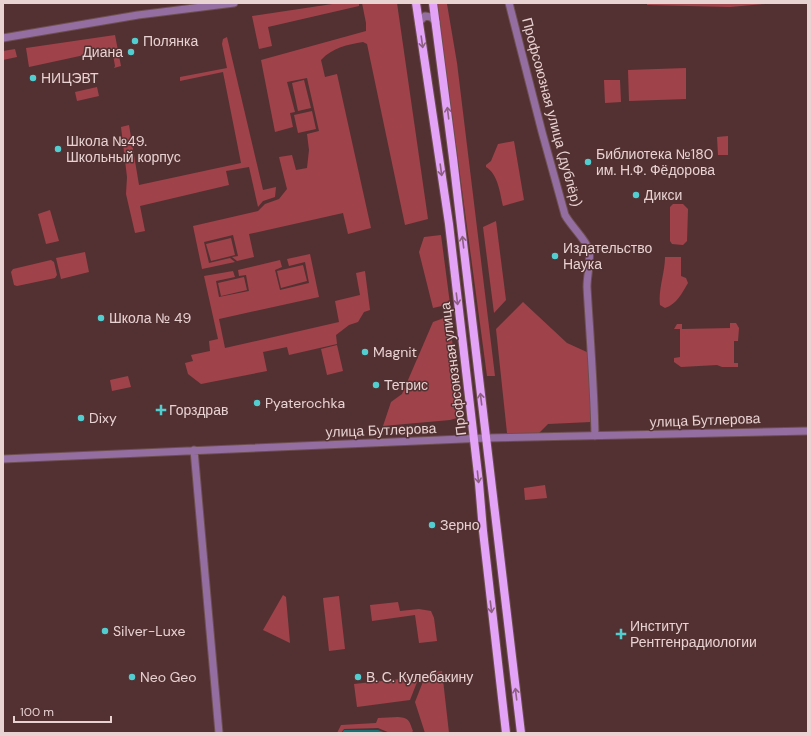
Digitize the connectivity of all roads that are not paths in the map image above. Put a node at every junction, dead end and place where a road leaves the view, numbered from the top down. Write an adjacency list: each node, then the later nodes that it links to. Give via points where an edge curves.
1 (234, 3): 7 (street, via 138,15)
2 (416, 3): 6 (main road, Профсоюзная улица)
3 (433, 3): 5 (main road, Профсоюзная улица)
4 (509, 3): 9 (street, Профсоюзная улица (дублёр), via 565,215 589,251 587,281)
5 (436, 22): 6 (street, via 431,16 425,16); 11 (main road, Профсоюзная улица, one-way to 5)
6 (419, 24): 10 (main road, Профсоюзная улица, one-way to 10, via 447,210)
7 (3, 38)
8 (808, 431): 9 (street, улица Бутлерова)
9 (595, 436): 11 (street, улица Бутлерова)
10 (474, 438): 11 (street, улица Бутлерова); 12 (street, улица Бутлерова); 15 (main road, Профсоюзная улица, one-way to 15)
11 (486, 438): 16 (main road, Профсоюзная улица, one-way to 11)
12 (194, 450): 13 (street, улица Бутлерова); 14 (street)
13 (3, 459)
14 (219, 733)
15 (506, 733)
16 (520, 733)

